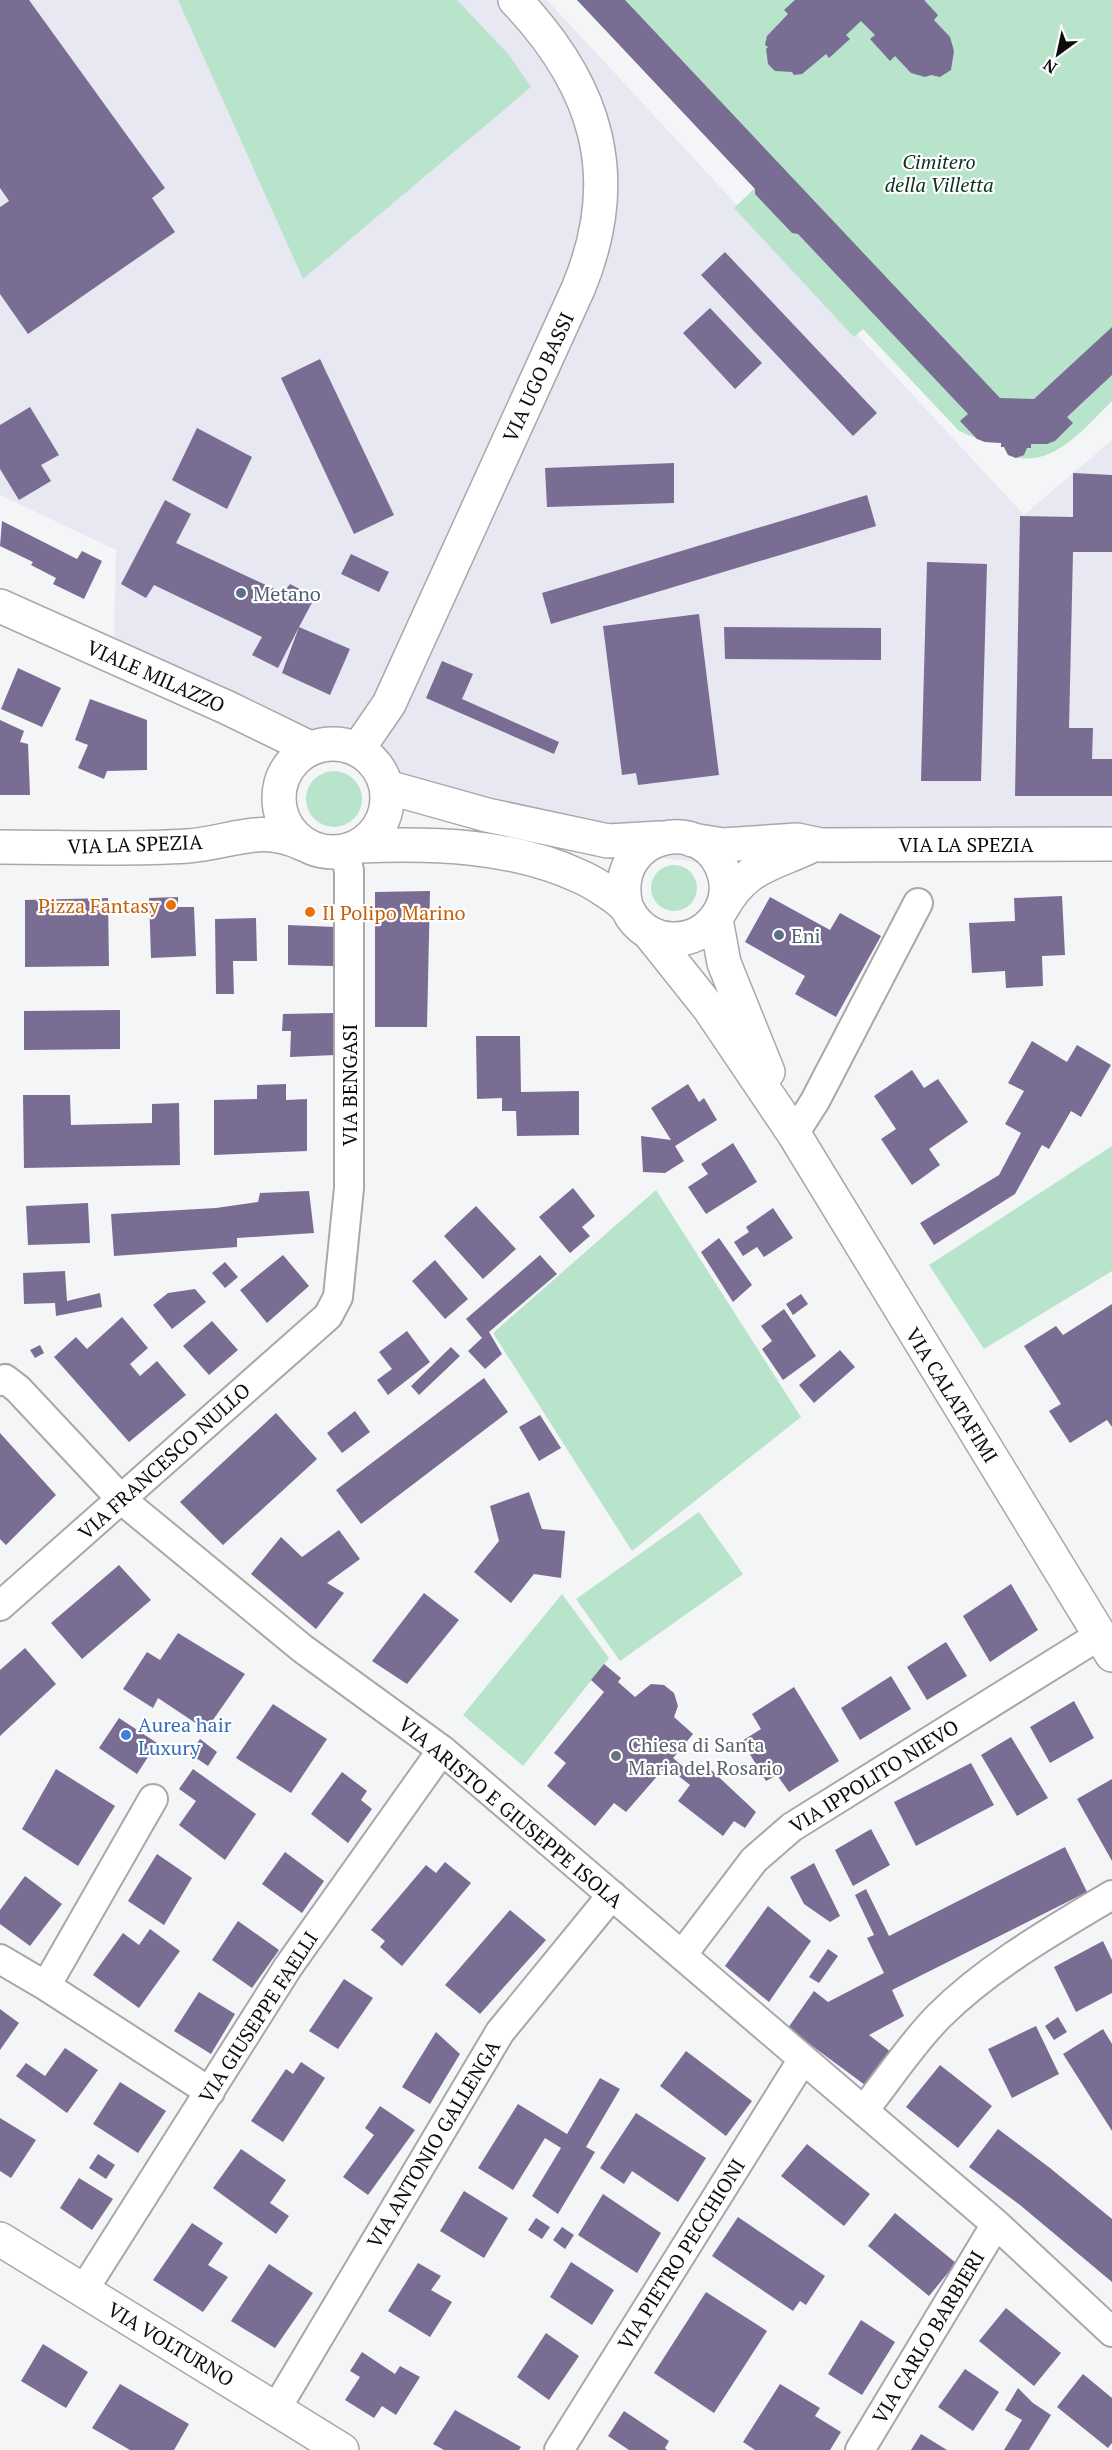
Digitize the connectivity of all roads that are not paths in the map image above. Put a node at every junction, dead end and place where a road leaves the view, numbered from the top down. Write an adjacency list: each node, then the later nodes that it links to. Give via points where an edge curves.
1 (515, 0): 4 (main road, VIA UGO BASSI, via 560,54 587,104 601,170 596,234 578,289 389,704)
2 (0, 606): 3 (main road, VIALE MILAZZO)
3 (310, 748): 4 (main road, via 326,743); 7 (main road, via 286,770 280,785 282,818)
4 (358, 749): 5 (main road, via 381,772)
5 (387, 787): 6 (main road, VIA LA SPEZIA, via 487,815 608,841); 11 (main road, via 383,821 374,836)
6 (677, 839): 9 (main road, VIA LA SPEZIA, via 723,845 791,840); 13 (main road, via 641,849 626,869); 14 (main road, via 710,851 722,868 726,890)
7 (303, 844): 10 (main road, VIA LA SPEZIA, via 283,835 258,834 187,846); 11 (main road, VIA LA SPEZIA, via 330,853)
8 (1112, 844): 9 (main road, VIA LA SPEZIA)
9 (820, 845): 14 (main road, VIA LA SPEZIA, via 773,861 748,875)
10 (0, 847)
11 (352, 849): 13 (main road, VIA LA SPEZIA, via 401,844 458,846 533,859 580,876); 17 (street, VIA BENGASI, via 349,1188 338,1297)
12 (918, 903): 16 (street)
13 (626, 906): 15 (main road, VIA LA SPEZIA)
14 (718, 914): 15 (main road, VIA LA SPEZIA, via 698,934 687,938 674,940); 16 (main road, VIA CALATAFIMI, via 724,963)
15 (650, 934): 16 (main road, VIA CALATAFIMI, via 709,1008)
16 (794, 1134): 21 (main road, VIA CALATAFIMI)
17 (328, 1316): 19 (street, VIA FRANCESCO NULLO)
18 (0, 1381): 19 (street, VIA ARISTO E GIUSEPPE ISOLA, via 5,1379 18,1389)
19 (122, 1500): 20 (street, VIA FRANCESCO NULLO); 22 (street, VIA ARISTO E GIUSEPPE ISOLA, via 303,1649)
20 (0, 1606)
21 (1106, 1645): 26 (street, VIA IPPOLITO NIEVO, via 792,1827 754,1860)
22 (442, 1750): 24 (street, VIA ARISTO E GIUSEPPE ISOLA); 30 (street, VIA GIUSEPPE FAELLI, via 288,1968)
23 (153, 1799): 28 (street)
24 (612, 1895): 26 (street, VIA ARISTO E GIUSEPPE ISOLA); 36 (street, VIA ANTONIO GALLENGA, via 500,2032)
25 (1112, 1895): 31 (street, via 993,1971 956,2001 937,2018)
26 (682, 1955): 29 (street, VIA ARISTO E GIUSEPPE ISOLA)
27 (0, 1959): 28 (street)
28 (46, 1986): 30 (street)
29 (803, 2059): 31 (street, VIA ARISTO E GIUSEPPE ISOLA); 38 (street, VIA PIETRO PECCHIONI)
30 (210, 2092): 34 (street, VIA GIUSEPPE FAELLI)
31 (864, 2110): 32 (street, VIA ARISTO E GIUSEPPE ISOLA)
32 (996, 2224): 35 (street, VIA ARISTO E GIUSEPPE ISOLA); 39 (street, VIA CARLO BARBIERI)
33 (0, 2239): 34 (main road, VIA VOLTURNO)
34 (84, 2291): 36 (main road, VIA VOLTURNO)
35 (1112, 2332)
36 (276, 2409): 37 (main road, VIA VOLTURNO)
37 (342, 2450)
38 (559, 2450)
39 (861, 2450)

